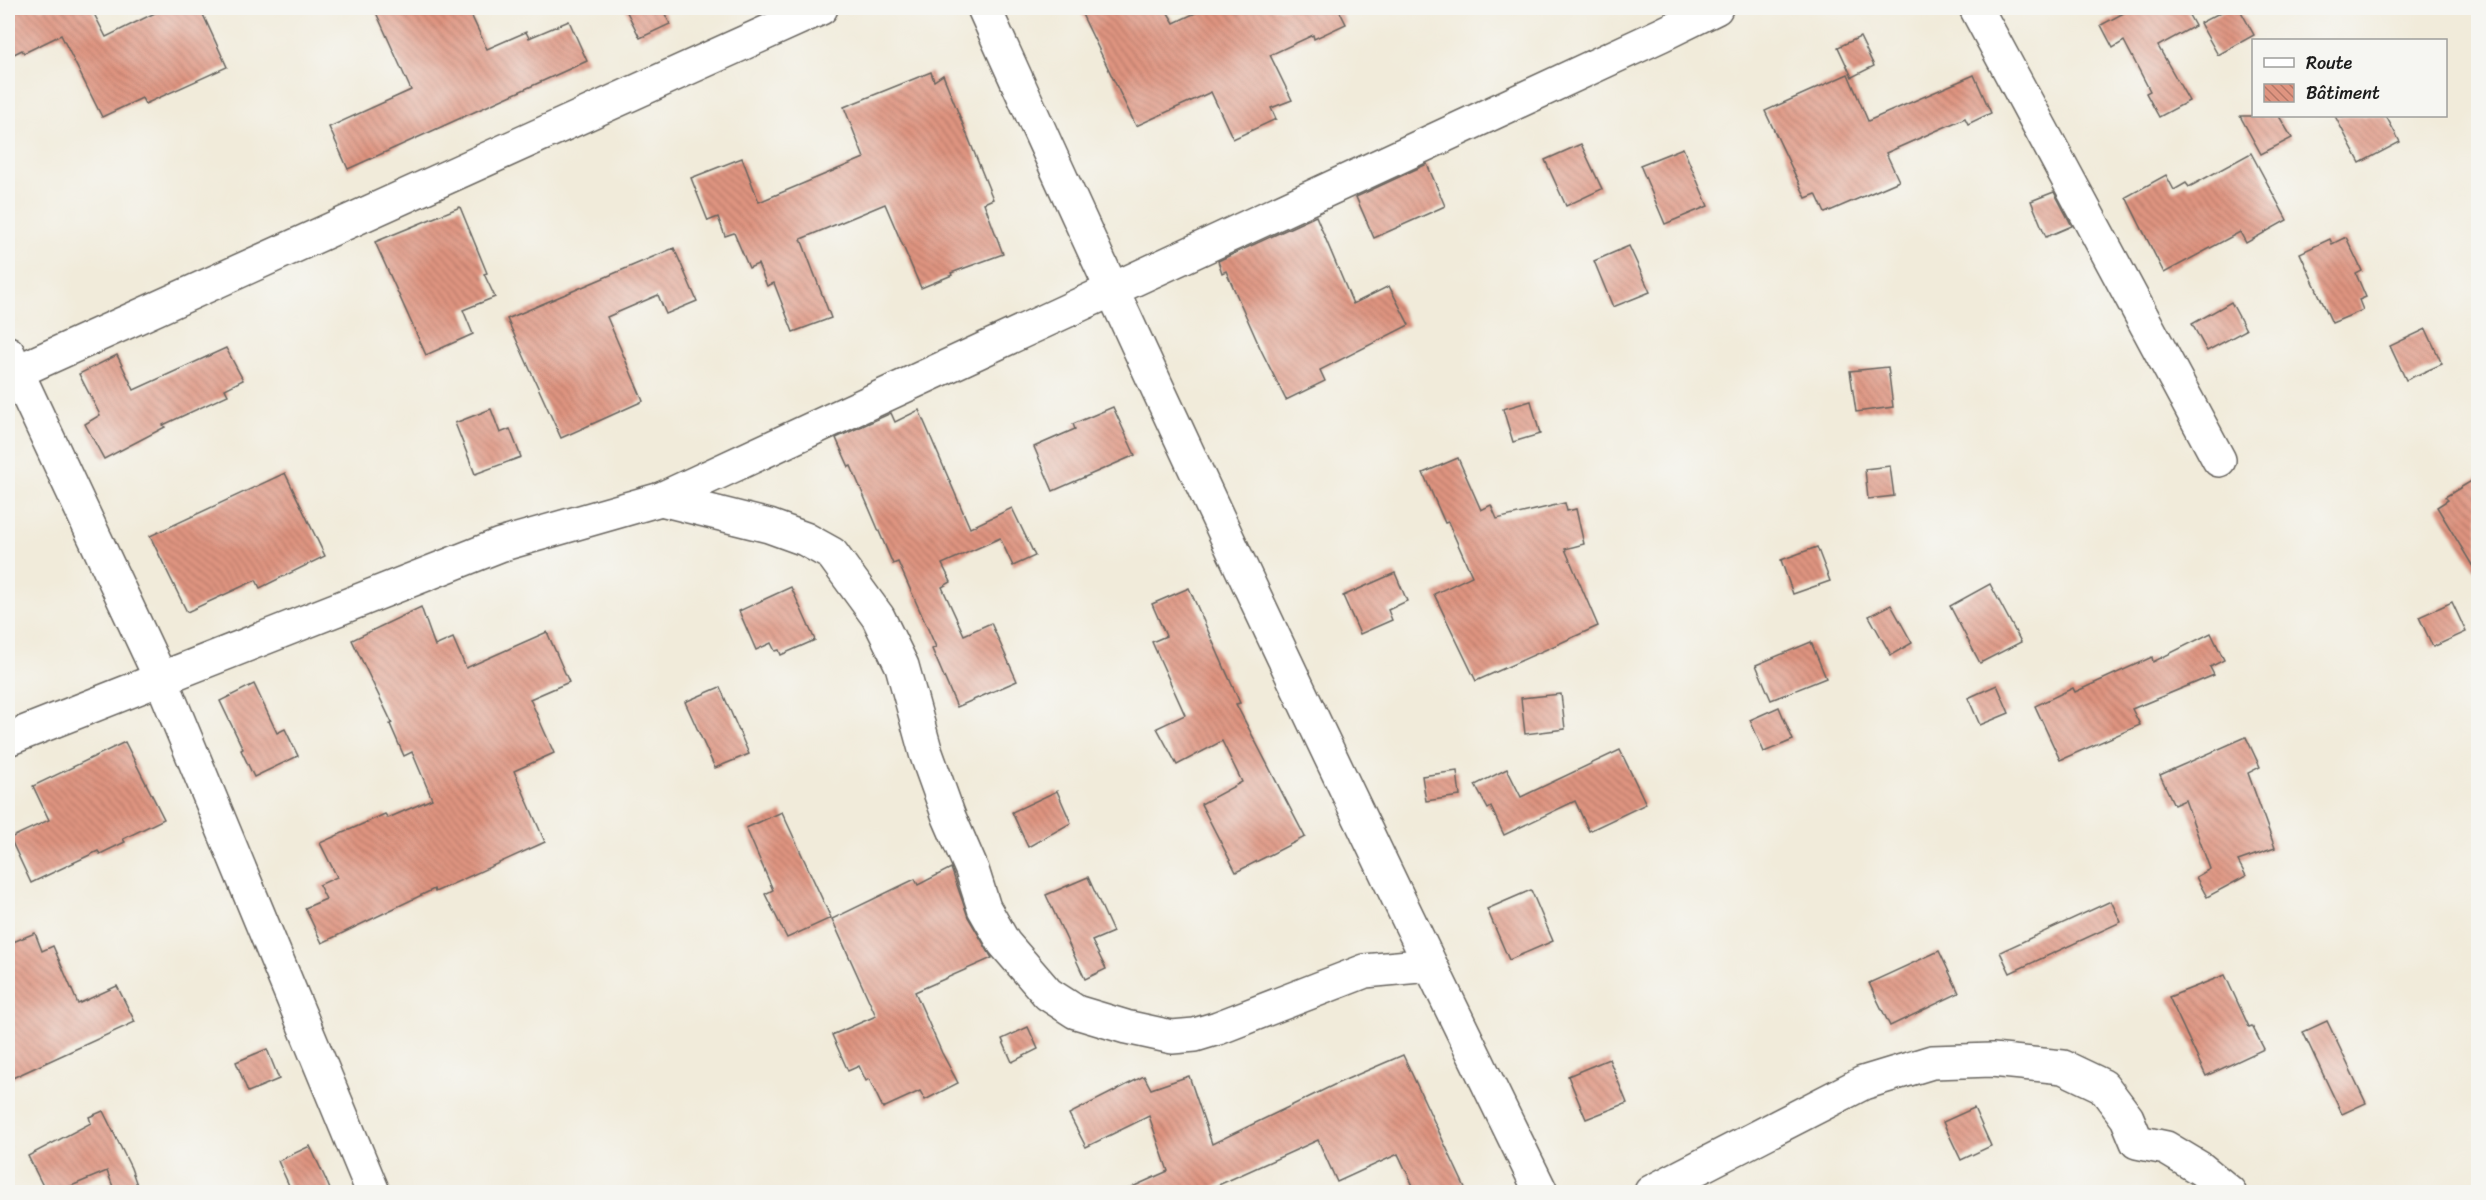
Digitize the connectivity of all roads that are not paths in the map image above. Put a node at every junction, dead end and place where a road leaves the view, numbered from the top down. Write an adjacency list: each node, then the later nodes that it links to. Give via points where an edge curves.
1 (821, 8): 6 (street)
2 (984, 8): 5 (street)
3 (1716, 8): 5 (street)
4 (1976, 8): 7 (street)
5 (1111, 290): 8 (street); 11 (street)
6 (12, 362): 9 (street)
7 (2219, 460)
8 (661, 499): 9 (street, via 500,545); 11 (street, via 768,526 806,539 832,554 878,617 903,666 926,753 984,908 1004,944 1048,994 1076,1012 1172,1036 1195,1035 1365,972)
9 (161, 679): 10 (street); 12 (street)
10 (8, 739)
11 (1430, 966): 13 (street)
12 (373, 1192)
13 (1541, 1192)
14 (1651, 1192): 15 (street, via 1863,1083 1932,1062 1992,1059 2063,1067 2103,1086 2127,1118 2138,1142 2166,1148)
15 (2229, 1192)

